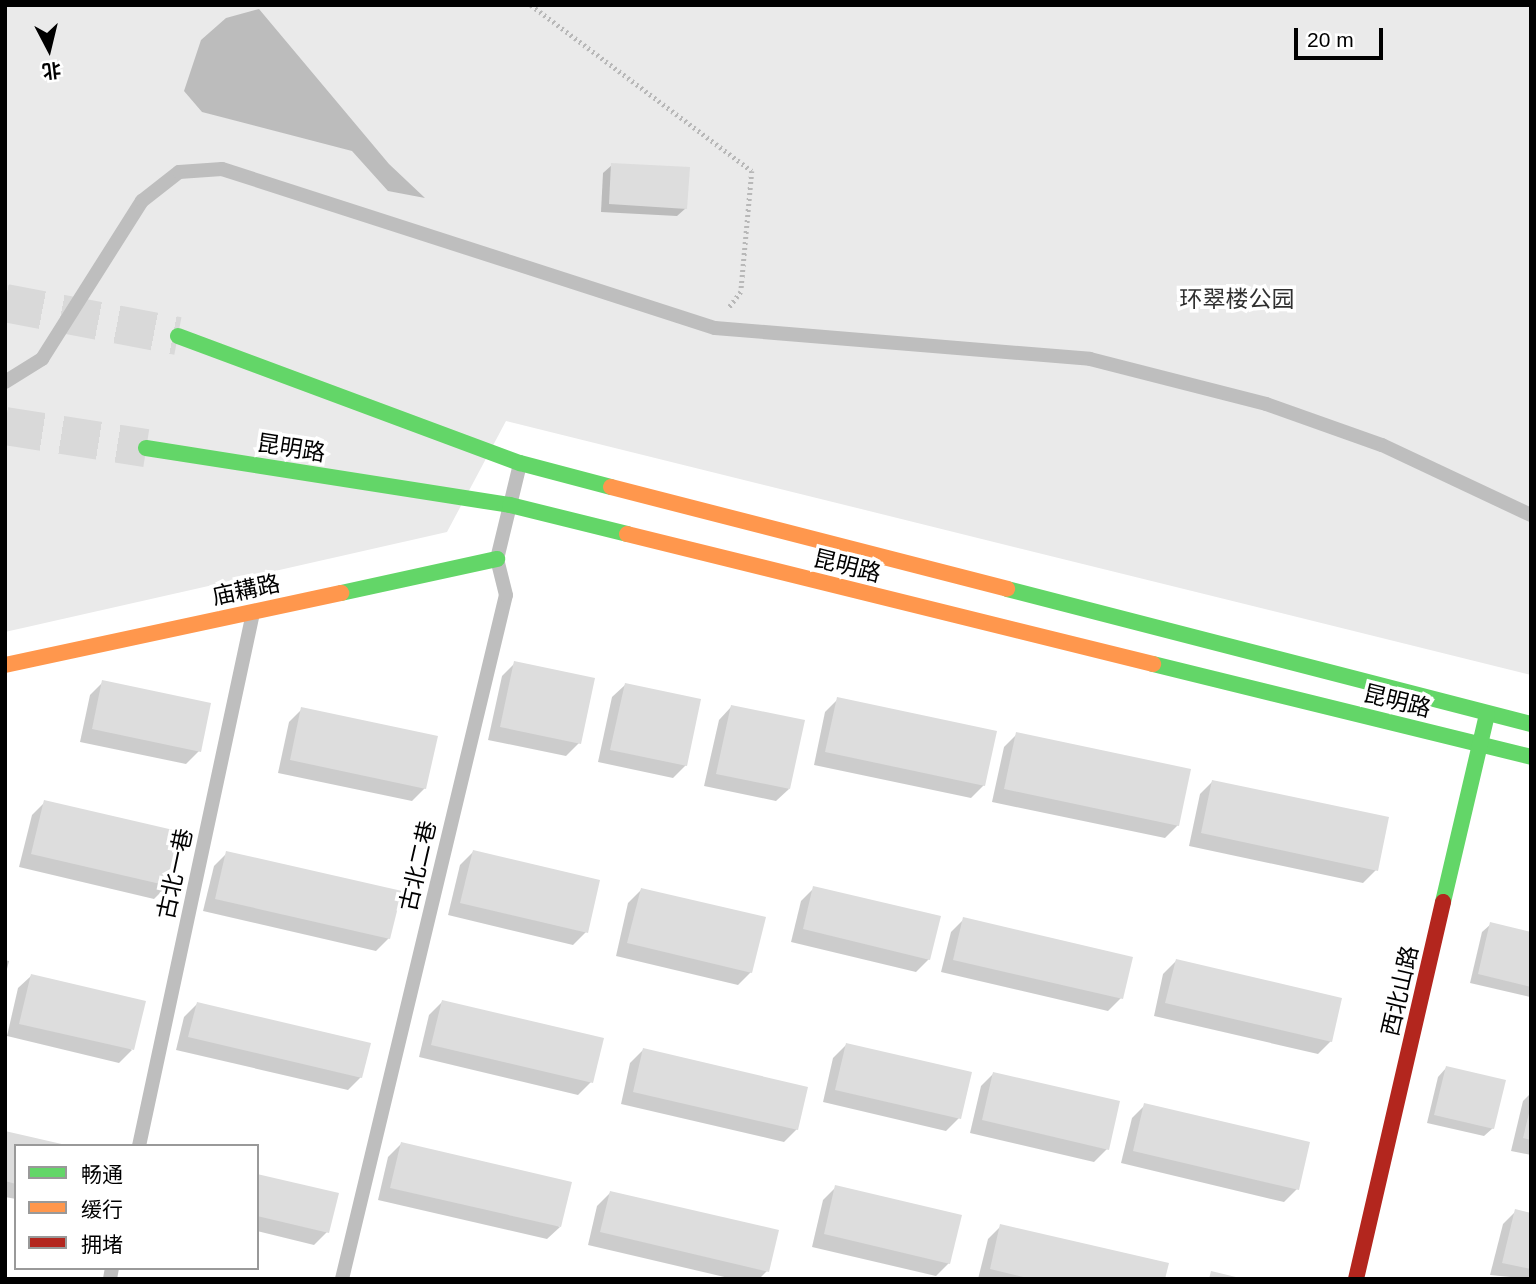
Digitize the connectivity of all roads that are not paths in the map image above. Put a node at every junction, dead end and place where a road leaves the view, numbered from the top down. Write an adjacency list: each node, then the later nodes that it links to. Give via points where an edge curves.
1 (178, 336): 4 (main road, 昆明路)
2 (5, 382): 6 (lane, via 43,359 142,201 179,172 222,169 715,328 1090,359 1305,418 1382,445)
3 (146, 448): 5 (main road, 昆明路)
4 (520, 463): 5 (lane, 古北二巷); 10 (main road, 昆明路)
5 (510, 505): 7 (lane, 古北二巷); 12 (main road, 昆明路)
6 (1531, 515)
7 (497, 559): 8 (main road, 庙耩路); 15 (lane, 古北二巷, via 506,595)
8 (254, 612): 9 (main road, 庙耩路); 14 (lane, 古北一巷)
9 (5, 665)
10 (1487, 714): 11 (main road, 昆明路); 12 (main road, 西北山路)
11 (1531, 724)
12 (1481, 745): 13 (main road, 昆明路); 16 (main road, 西北山路)
13 (1531, 757)
14 (139, 1144)
15 (342, 1279)
16 (1356, 1279)

